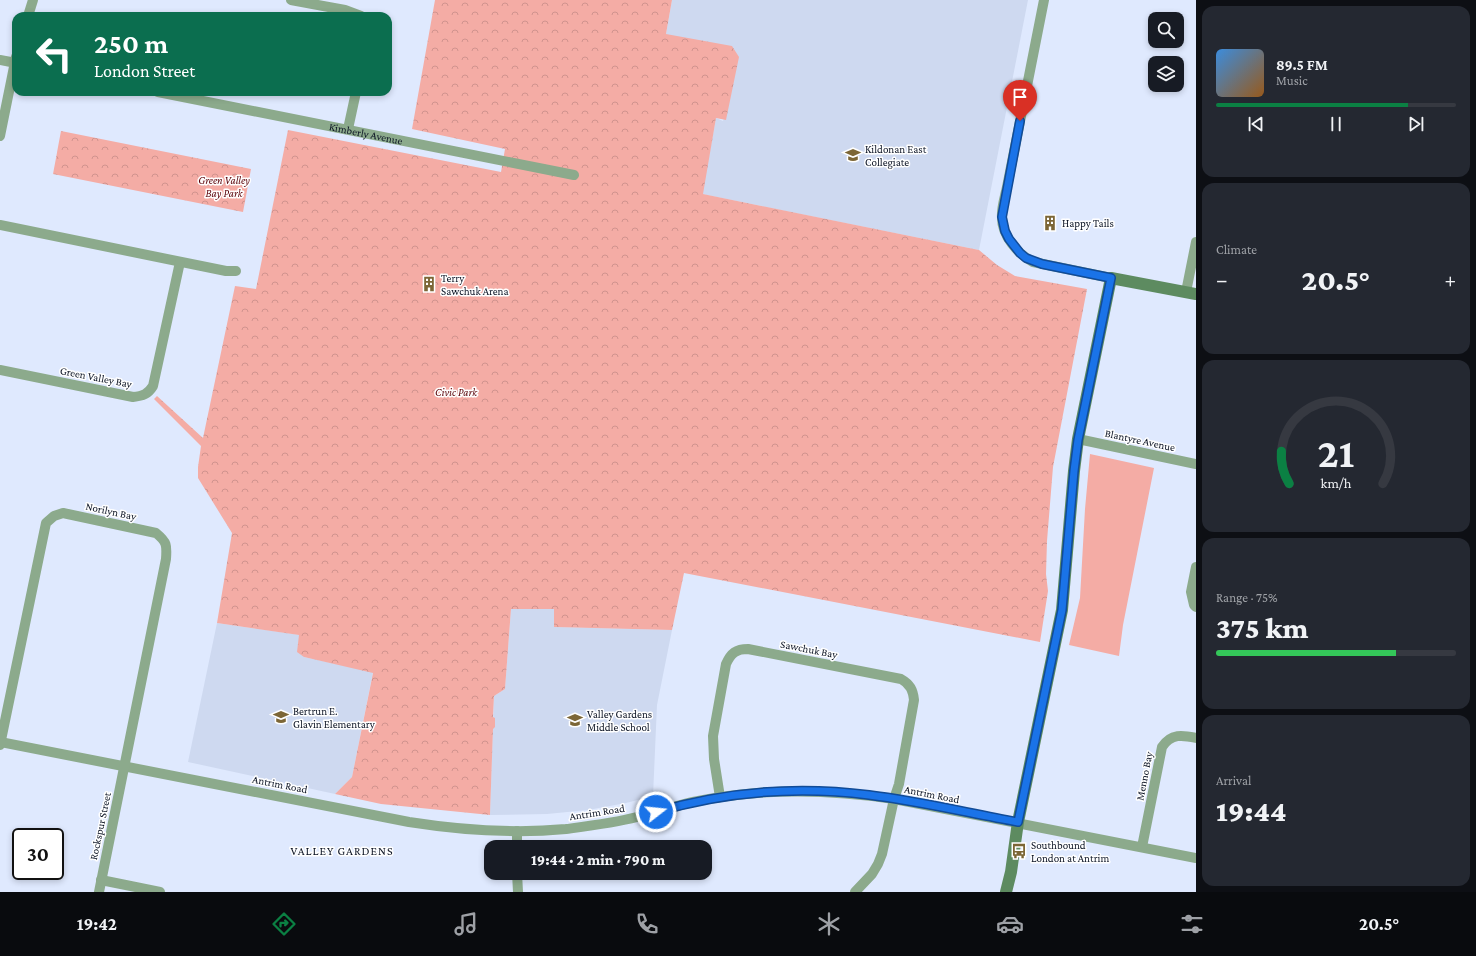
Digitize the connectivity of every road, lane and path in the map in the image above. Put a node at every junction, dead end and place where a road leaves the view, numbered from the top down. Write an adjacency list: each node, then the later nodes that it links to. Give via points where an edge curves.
1 (33, 0): 4 (street)
2 (291, 0): 5 (street)
3 (1044, 0): 18 (street, via 1002,217 1005,231 1020,253 1033,262)
4 (29, 12)
5 (350, 12)
6 (0, 60): 7 (street)
7 (12, 61)
8 (12, 80): 12 (street)
9 (179, 96): 11 (street, Kimberly Avenue)
10 (355, 96): 11 (street)
11 (348, 129): 13 (street, Kimberly Avenue)
12 (0, 136)
13 (574, 175)
14 (0, 225): 16 (street)
15 (1196, 242): 19 (street)
16 (180, 262): 17 (street); 20 (street, Green Valley Bay, via 153,386 144,396 133,397)
17 (236, 271)
18 (1111, 278): 19 (street); 21 (street)
19 (1191, 293)
20 (0, 370)
21 (1078, 440): 22 (street, Blantyre Avenue); 30 (street, via 1062,610)
22 (1196, 464)
23 (1196, 567): 24 (street, via 1191,592)
24 (1196, 607)
25 (1196, 738): 33 (street, Menno Bay, via 1175,736 1162,746)
26 (0, 743): 27 (street, Antrim Road); 27 (street, Norilyn Bay, via 46,523 54,516 64,513 156,533 164,540 166,559)
27 (125, 766): 31 (street, Antrim Road, via 409,822); 35 (street, Rockspur Street)
28 (720, 798): 29 (street, Antrim Road, via 810,791); 29 (street, Sawchuk Bay, via 713,736 726,664 735,651 748,649 907,682 914,700); 31 (street, Antrim Road, via 693,802 610,823 564,829)
29 (894, 799): 30 (street, Antrim Road); 40 (street, via 878,864)
30 (1018, 822): 33 (street, Antrim Road); 41 (street)
31 (517, 831): 32 (street)
32 (517, 840)
33 (1142, 847): 34 (street, Antrim Road)
34 (1196, 858)
35 (101, 880): 37 (street, Rockspur Street); 38 (street)
36 (517, 880): 39 (street)
37 (99, 892)
38 (160, 892)
39 (518, 892)
40 (855, 892)
41 (1006, 892)

